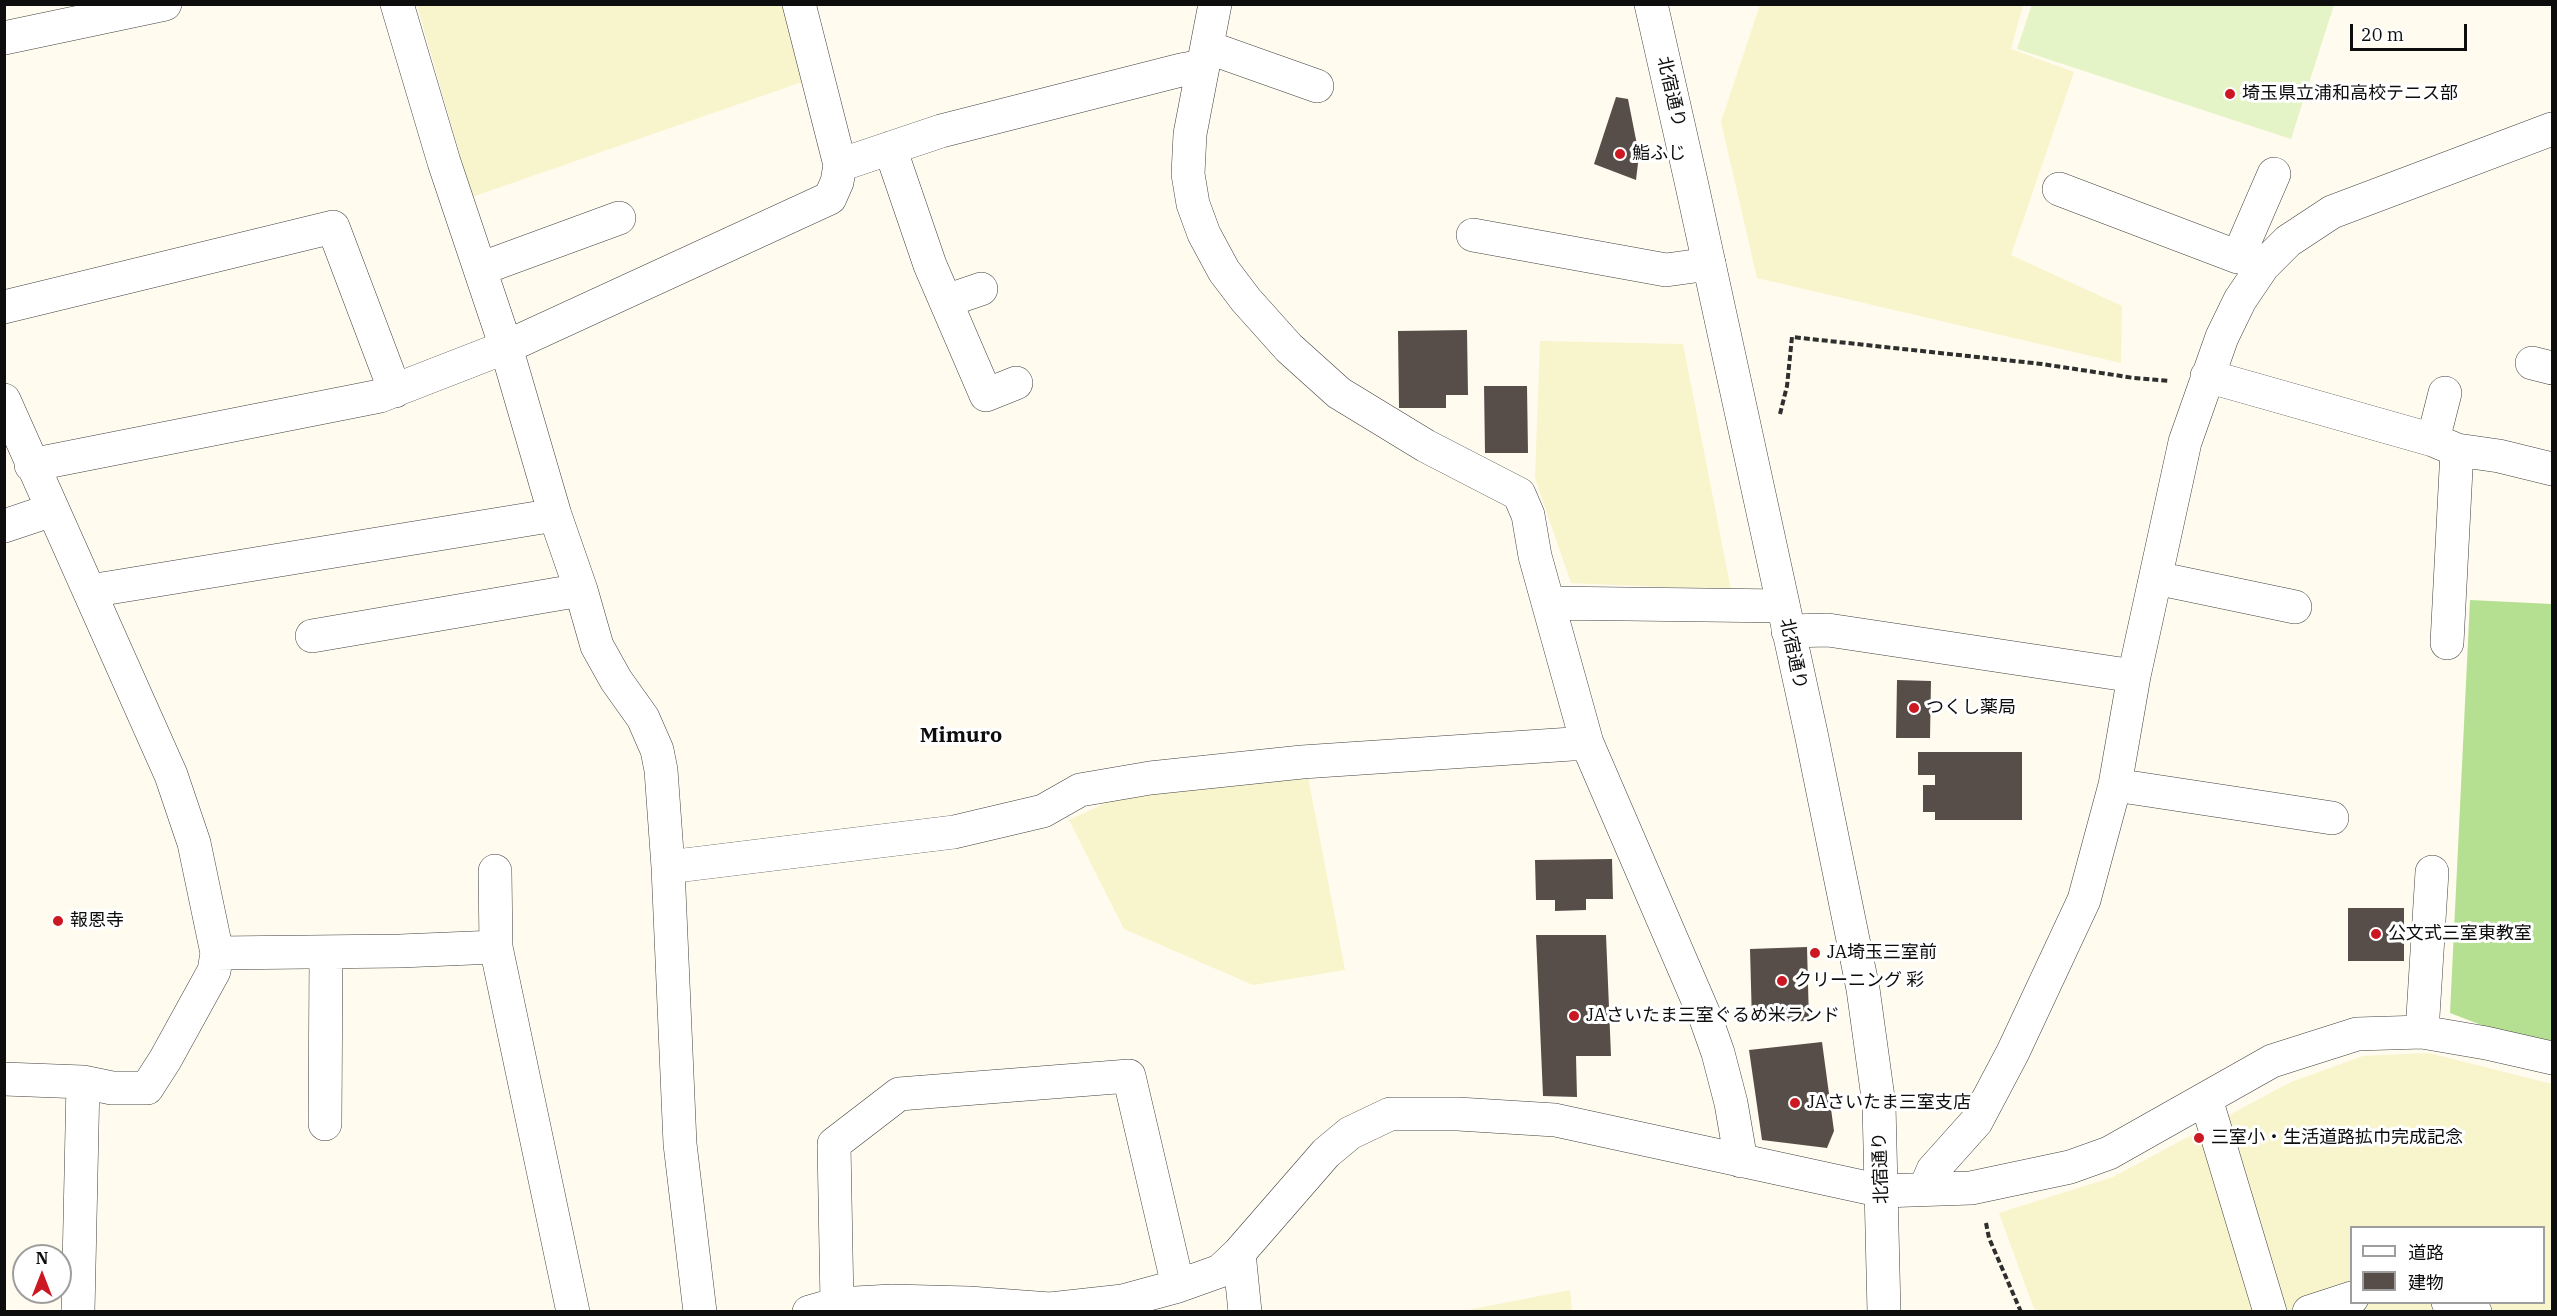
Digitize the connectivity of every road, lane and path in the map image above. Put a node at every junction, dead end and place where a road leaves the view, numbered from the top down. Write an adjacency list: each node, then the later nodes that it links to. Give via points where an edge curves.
1 (165, 4): 6 (street)
2 (397, 4): 18 (street)
3 (799, 4): 11 (street)
4 (1215, 4): 7 (street)
5 (1651, 4): 16 (street, 北宿通り)
6 (4, 38)
7 (1205, 57): 8 (street); 10 (street, via 1170,72 941,131); 38 (street, via 1190,134 1188,174 1204,234 1224,271 1289,348 1339,393 1426,446 1518,494 1527,515)
8 (1317, 86)
9 (2553, 129): 17 (street, via 2332,212)
10 (890, 148): 11 (street); 20 (street)
11 (840, 165): 22 (street, via 830,198)
12 (2274, 174): 17 (street)
13 (2059, 189): 17 (street)
14 (620, 218): 18 (street)
15 (1473, 235): 16 (street, via 1666,270)
16 (1709, 264): 40 (street, 北宿通り)
17 (2248, 266): 23 (street, via 2240,300)
18 (480, 269): 22 (street)
19 (981, 289): 20 (street)
20 (946, 301): 24 (street, via 987,395)
21 (4, 307): 25 (street, via 333,227)
22 (506, 346): 25 (street); 33 (street)
23 (2205, 382): 28 (path, via 2134,378 1792,337 1787,386); 29 (street); 35 (street, via 2169,504)
24 (1016, 383)
25 (394, 391): 30 (street)
26 (2445, 393): 29 (street)
27 (4, 400): 30 (street)
28 (1777, 422)
29 (2445, 445): 31 (street); 42 (street)
30 (31, 465): 32 (street)
31 (2553, 469)
32 (52, 510): 34 (street); 37 (street)
33 (555, 515): 36 (street); 37 (street)
34 (4, 526)
35 (2156, 578): 39 (street); 43 (street)
36 (581, 590): 41 (street); 47 (street, via 597,646 643,718 657,750)
37 (90, 591): 51 (street, via 171,776 194,843)
38 (1548, 603): 40 (street); 44 (street)
39 (2295, 607)
40 (1786, 619): 43 (street, via 1828,630); 62 (street, 北宿通り, via 1863,989 1879,1105)
41 (312, 636)
42 (2447, 643)
43 (2134, 676): 45 (street)
44 (1587, 743): 47 (street, via 1302,762 1150,778 1080,790 1043,811 954,832); 59 (street, via 1706,1019 1731,1103)
45 (2115, 784): 46 (street); 61 (street, via 2084,900 2067,940 1976,1122 1933,1170)
46 (2332, 818)
47 (668, 867): 71 (street, via 680,1144)
48 (495, 871): 50 (street)
49 (2432, 872): 53 (street)
50 (496, 947): 52 (street); 70 (street)
51 (217, 953): 52 (street); 56 (street, via 214,971 147,1088 112,1088)
52 (326, 953): 58 (street)
53 (2422, 1032): 54 (street); 57 (street, via 2357,1034 2323,1043 2272,1061)
54 (2553, 1059)
55 (4, 1079): 56 (street)
56 (83, 1082): 69 (street)
57 (2206, 1099): 60 (street, via 2109,1153 2070,1167); 75 (street)
58 (325, 1124)
59 (1741, 1161): 62 (street); 63 (street, via 1555,1120 1390,1114 1350,1133 1326,1153)
60 (1983, 1186): 61 (street); 74 (path, via 1989,1238)
61 (1925, 1189): 62 (street)
62 (1882, 1191): 73 (street, 北宿通り)
63 (1239, 1252): 64 (street, via 1220,1271); 72 (street)
64 (1179, 1286): 67 (street, via 1129,1076 900,1094 834,1144); 68 (street, via 1123,1301)
65 (2350, 1299): 76 (street)
66 (2454, 1304): 77 (street)
67 (823, 1308): 68 (street, via 892,1301)
68 (1050, 1310)
69 (78, 1311)
70 (573, 1311)
71 (700, 1311)
72 (1245, 1311)
73 (1884, 1311)
74 (2021, 1311)
75 (2270, 1311)
76 (2309, 1311)
77 (2475, 1311)

